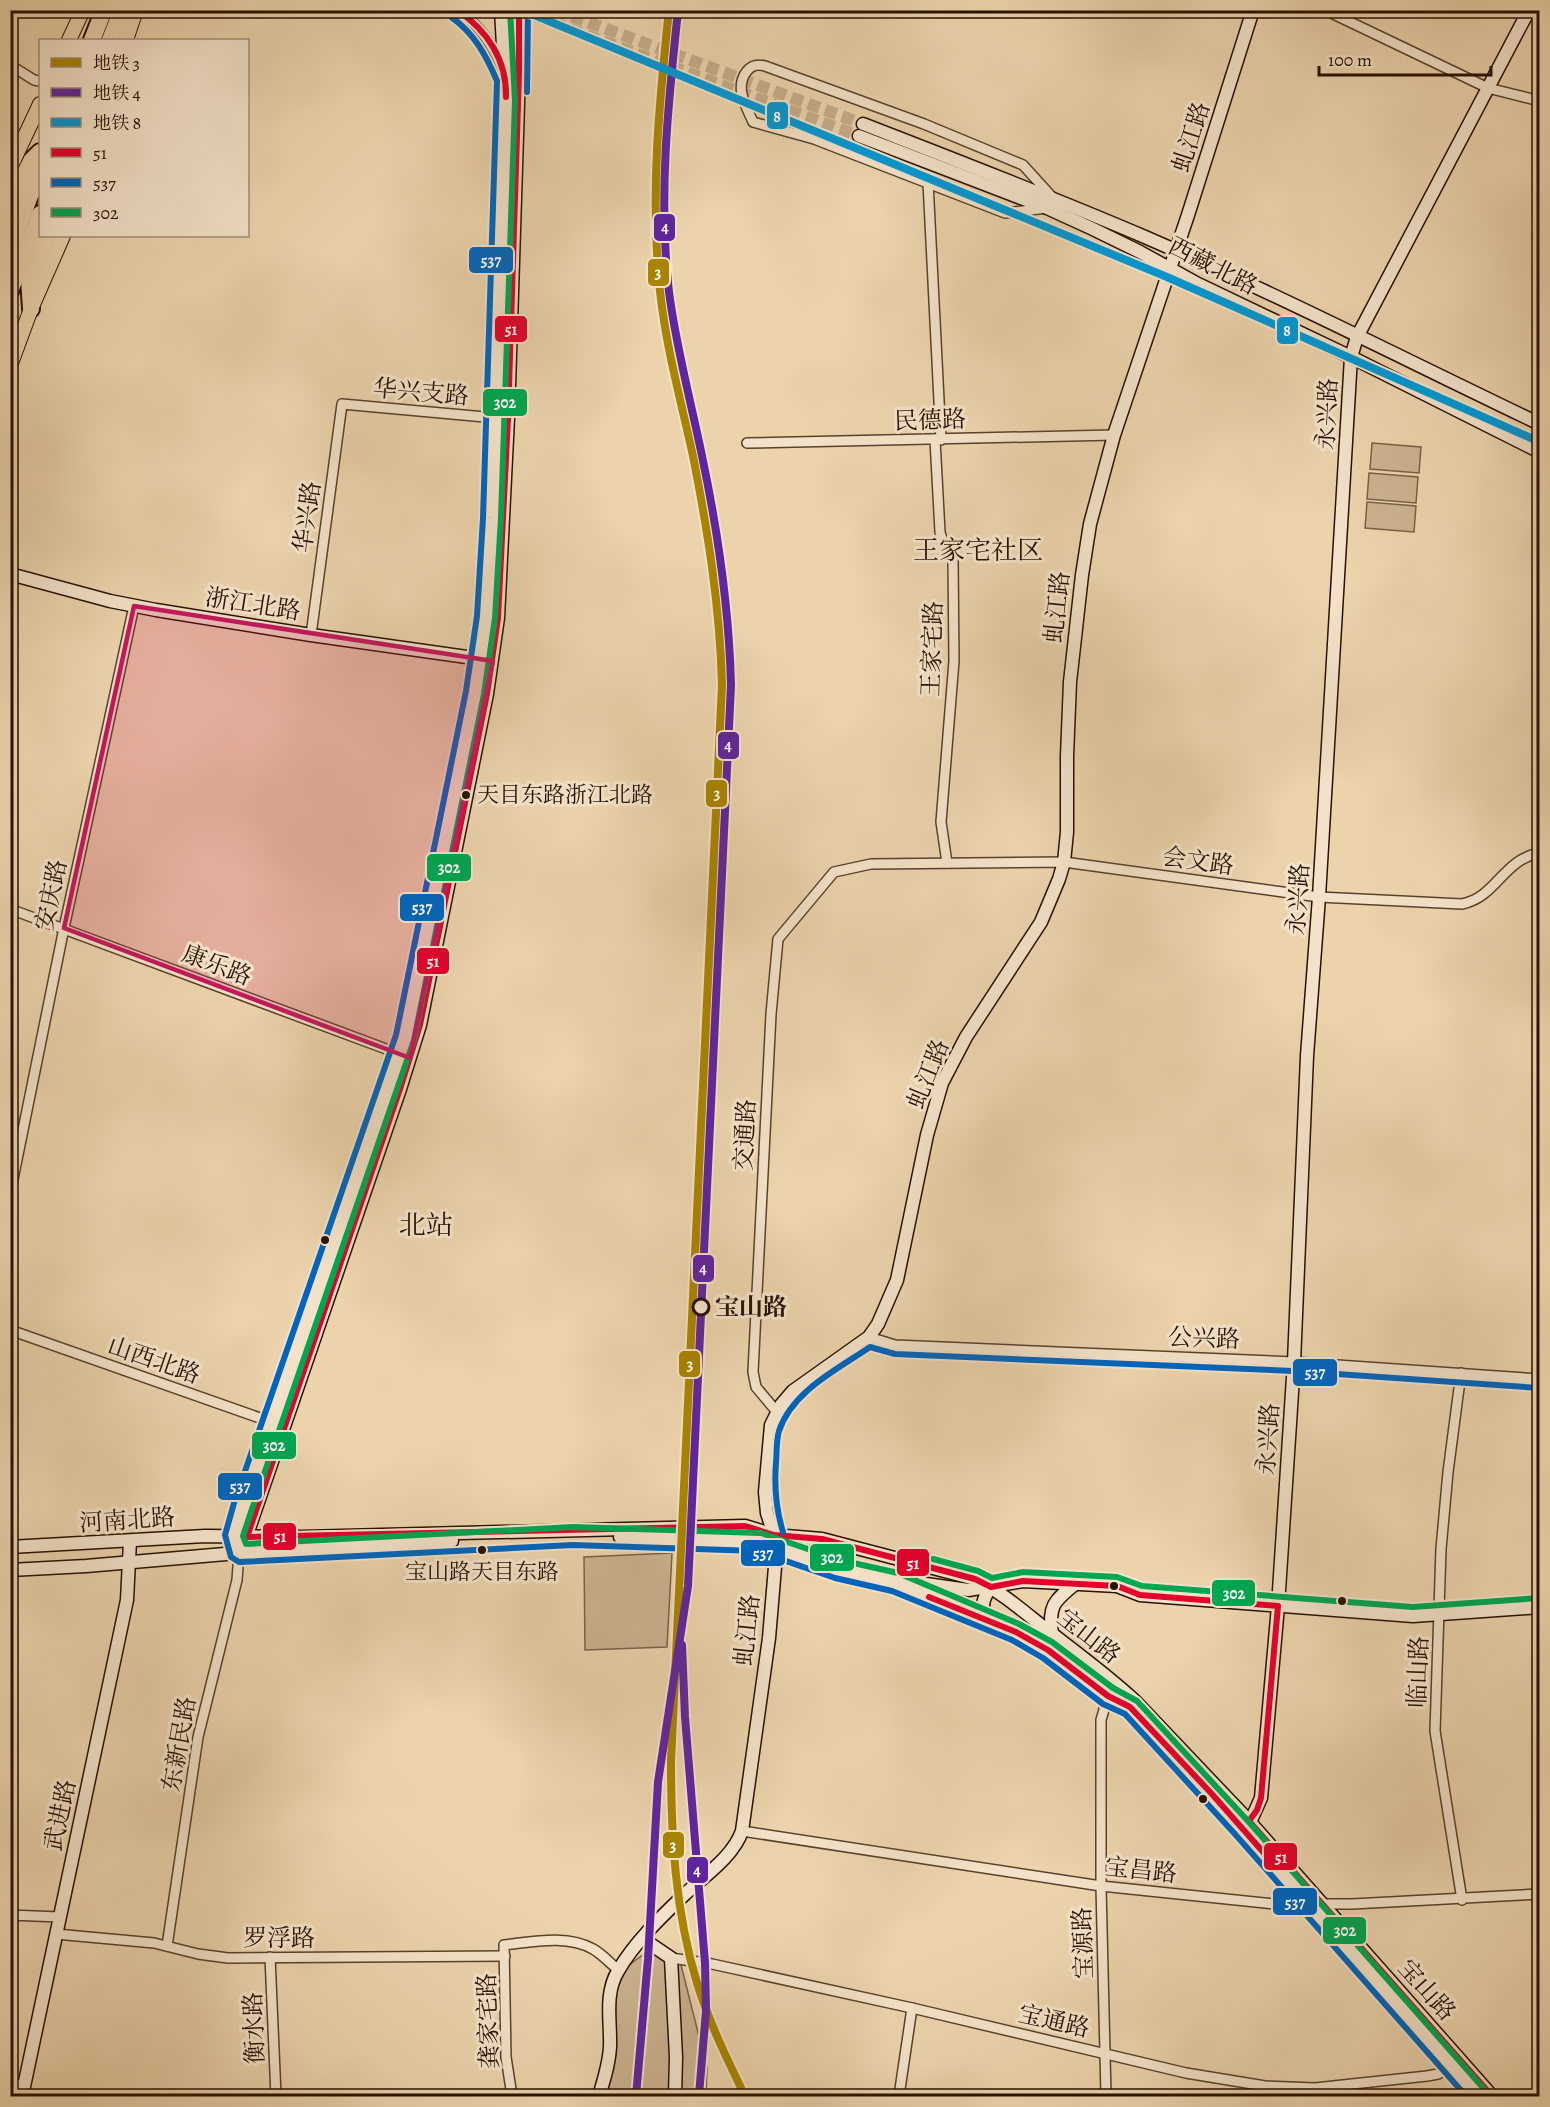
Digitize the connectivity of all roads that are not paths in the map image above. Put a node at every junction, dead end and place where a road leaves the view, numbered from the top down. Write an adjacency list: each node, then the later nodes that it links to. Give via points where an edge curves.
1 (83, 10): 11 (main road)
2 (104, 10): 12 (highway)
3 (122, 10): 13 (highway)
4 (136, 10): 14 (main road)
5 (456, 10): 16 (street, via 484,34)
6 (501, 10): 16 (main road)
7 (519, 10): 49 (main road, via 504,518 498,618)
8 (1253, 10): 32 (main road, 虬江路)
9 (1325, 10): 18 (street)
10 (1529, 10): 18 (main road, 永兴路)
11 (69, 39)
12 (92, 39)
13 (110, 39)
14 (126, 39)
15 (10, 65): 17 (street)
16 (506, 79): 40 (main road)
17 (39, 81)
18 (1488, 88): 19 (street); 36 (main road, 永兴路)
19 (1539, 101)
20 (39, 106): 23 (main road)
21 (861, 130): 27 (main road, 西藏北路)
22 (39, 153): 26 (highway)
23 (10, 168)
24 (39, 173): 31 (highway)
25 (928, 182): 27 (street, via 1005,213); 27 (street, via 814,139 753,122 741,82 753,66 765,66 924,124 1023,165); 43 (street, 王家宅路)
26 (10, 203)
27 (1049, 203): 32 (main road, 西藏北路); 33 (main road, 西藏北路)
28 (39, 217): 34 (highway)
29 (47, 237): 35 (highway, via 29,278)
30 (63, 237): 35 (main road)
31 (10, 248)
32 (1176, 251): 33 (main road, 虬江路); 36 (main road, 西藏北路)
33 (1170, 268): 37 (main road, 西藏北路); 42 (main road, 虬江路)
34 (10, 291)
35 (31, 309): 38 (main road)
36 (1358, 337): 37 (main road, 永兴路); 41 (main road, 西藏北路)
37 (1351, 357): 45 (main road, 西藏北路); 54 (main road, 永兴路)
38 (10, 366)
39 (342, 404): 40 (street, 华兴支路); 48 (street, 华兴路)
40 (496, 418): 49 (main road)
41 (1539, 424)
42 (1114, 435): 43 (street, 民德路); 51 (main road, 虬江路, via 1096,497 1082,574 1070,682)
43 (938, 440): 44 (street, 民德路); 52 (street, 王家宅路, via 940,532 953,560 955,620 941,810)
44 (747, 443)
45 (1539, 452)
46 (10, 574): 47 (main road, 浙江北路)
47 (134, 606): 48 (main road, 浙江北路); 56 (street, 安庆路)
48 (311, 635): 49 (main road, 浙江北路)
49 (487, 660): 57 (main road, via 420,1025)
50 (1539, 853): 54 (street, 会文路, via 1516,862 1485,895 1462,904)
51 (1064, 862): 52 (street, 会文路); 54 (street, 会文路); 60 (main road, 虬江路, via 1041,922 966,1037 942,1083 927,1135 897,1280 878,1324)
52 (947, 863): 53 (street, 会文路, via 871,864)
53 (834, 873): 64 (street, 交通路, via 778,939 753,1372 756,1387)
54 (1319, 897): 61 (main road, 永兴路, via 1307,1056)
55 (10, 909): 56 (street, 康乐路)
56 (64, 928): 57 (street, 康乐路); 58 (street, 安庆路)
57 (404, 1056): 65 (main road)
58 (10, 1194)
59 (10, 1330): 65 (street, 山西北路)
60 (868, 1337): 61 (street, 公兴路, via 895,1345); 64 (main road, 虬江路, via 804,1382)
61 (1294, 1362): 62 (street, 公兴路); 77 (main road, 永兴路)
62 (1461, 1373): 63 (street, 公兴路); 79 (street, 临山路, via 1444,1509)
63 (1539, 1379)
64 (777, 1412): 66 (main road, 虬江路, via 770,1431 765,1492)
65 (279, 1424): 67 (main road)
66 (774, 1535): 67 (main road, 宝山路, via 746,1526); 70 (main road, 虬江路); 76 (main road, 宝山路, via 822,1539)
67 (240, 1536): 68 (main road, 河南北路); 71 (main road)
68 (130, 1540): 69 (main road, 河南北路); 72 (main road, 武进路)
69 (10, 1547)
70 (776, 1549): 71 (main road, 宝山路, via 759,1542 573,1536); 74 (main road, 宝山路); 85 (main road, 虬江路, via 769,1638)
71 (239, 1552): 72 (main road, 河南北路); 95 (street, 东新民路, via 237,1580 198,1737)
72 (130, 1562): 73 (main road, 河南北路); 92 (main road, 武进路, via 127,1600)
73 (10, 1570)
74 (895, 1582): 76 (main road, via 968,1590); 80 (main road, 宝山路)
75 (1075, 1584): 76 (main road, via 1023,1581); 77 (main road, via 1117,1586 1140,1595); 81 (main road, via 1053,1605)
76 (991, 1587): 80 (main road, via 983,1598); 81 (main road, 宝山路)
77 (1278, 1606): 79 (main road); 84 (main road, 永兴路, via 1261,1798)
78 (1539, 1607): 79 (main road)
79 (1440, 1615): 88 (street, 临山路, via 1435,1731)
80 (985, 1619): 83 (main road, 宝山路, via 1048,1650)
81 (1052, 1634): 82 (main road, 宝山路)
82 (1118, 1685): 83 (street, 宝源路); 84 (main road, 宝山路)
83 (1108, 1696): 84 (main road, 宝山路, via 1130,1707); 86 (street, 宝源路, via 1101,1720)
84 (1245, 1824): 89 (main road, 宝山路); 90 (main road, 宝山路)
85 (742, 1831): 86 (street, 宝昌路); 94 (main road, 虬江路, via 730,1850)
86 (1101, 1886): 89 (street, 宝昌路); 101 (street, 宝源路)
87 (1539, 1894): 88 (street, 宝昌路)
88 (1462, 1900): 90 (street, 宝昌路)
89 (1307, 1904): 90 (street, 宝昌路); 102 (main road, 宝山路)
90 (1322, 1905): 102 (main road, 宝山路)
91 (10, 1915): 92 (street)
92 (59, 1917): 93 (main road, 武进路)
93 (56, 1934): 95 (street, 罗浮路); 104 (main road, 武进路)
94 (643, 1939): 98 (main road, 宝通路); 99 (main road, 虬江路)
95 (167, 1946): 97 (street, 罗浮路, via 212,1957)
96 (504, 1956): 97 (street, 罗浮路); 99 (street, 龚家宅路, via 504,1945 580,1943); 106 (street, 龚家宅路, via 506,2057)
97 (270, 1957): 105 (street, 衡水路)
98 (671, 1958): 100 (street, 宝通路); 108 (main road)
99 (618, 1970): 107 (main road, 虬江路, via 609,1998 609,2052)
100 (912, 2008): 101 (street, 宝通路); 109 (street)
101 (1106, 2055): 102 (street, 宝通路, via 1207,2078 1297,2088 1427,2076); 110 (street, 宝源路)
102 (1456, 2063): 111 (main road, 宝山路); 112 (main road, 宝山路)
103 (10, 2083): 104 (street)
104 (23, 2091)
105 (276, 2097)
106 (512, 2097)
107 (599, 2097)
108 (675, 2097)
109 (899, 2097)
110 (1106, 2097)
111 (1478, 2097)
112 (1492, 2097)

